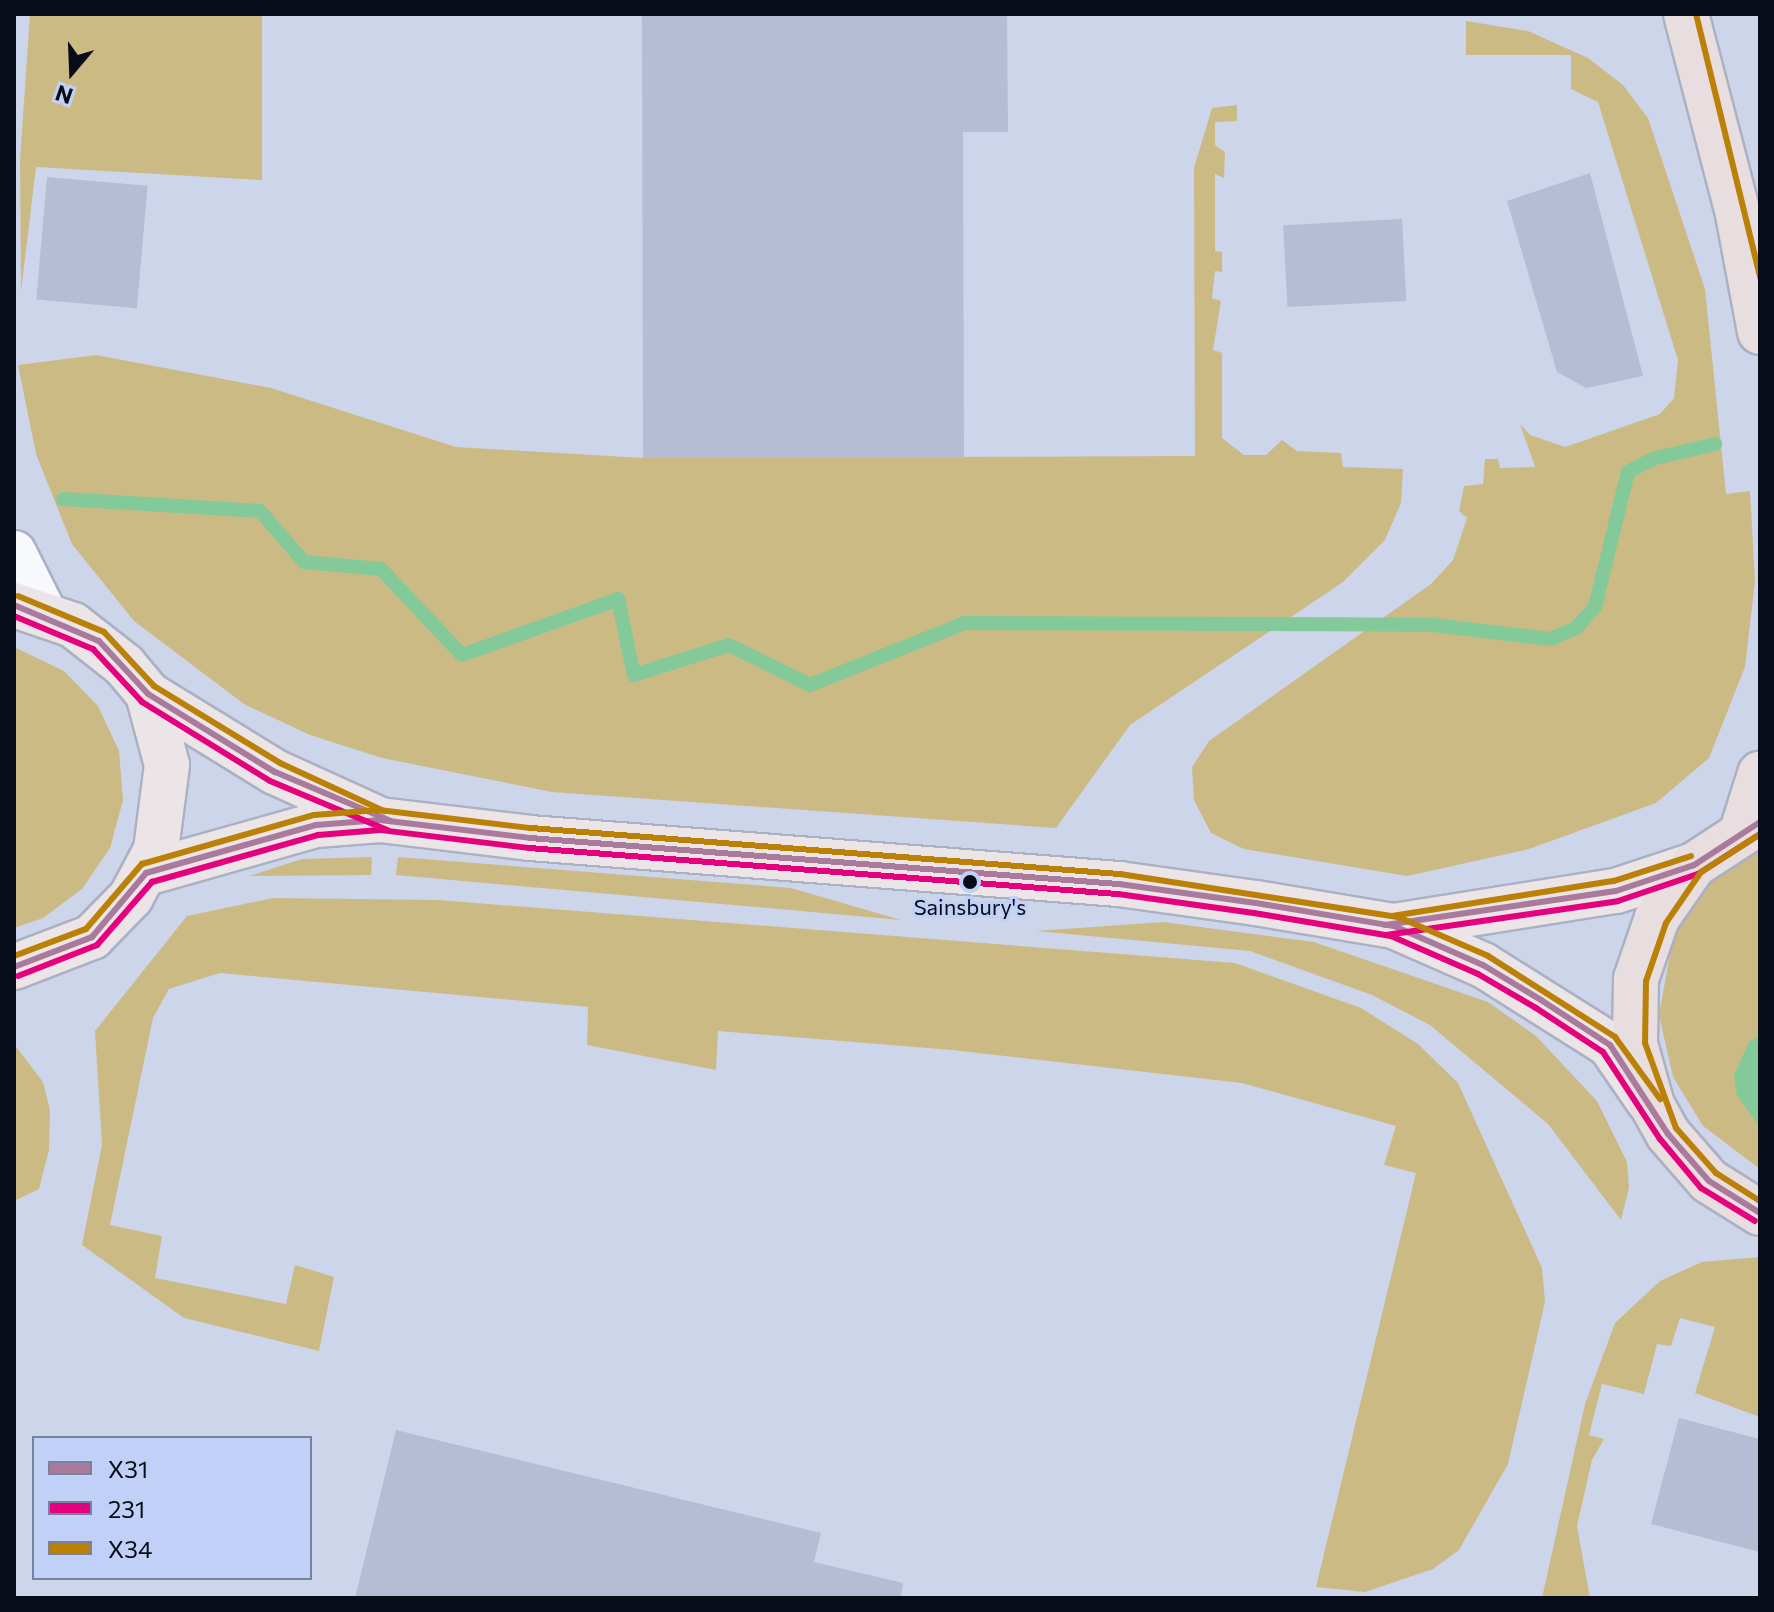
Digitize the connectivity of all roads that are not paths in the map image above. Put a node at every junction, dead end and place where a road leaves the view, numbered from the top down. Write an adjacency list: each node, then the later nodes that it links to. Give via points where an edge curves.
1 (1686, 14): 2 (highway, via 1738,214)
2 (1760, 332)
3 (14, 553): 4 (street)
4 (29, 609): 5 (main road, via 99,641)
5 (148, 694): 7 (main road, via 275,772); 10 (main road, via 167,765 161,823)
6 (1760, 774): 8 (highway)
7 (380, 820): 10 (main road, via 316,825); 11 (main road, via 530,838 1119,884)
8 (1751, 825): 9 (highway)
9 (1694, 865): 11 (main road, via 1616,891); 13 (highway, via 1657,918 1636,979 1635,1044)
10 (146, 873): 12 (main road, via 92,937)
11 (1394, 926): 13 (main road, via 1483,965 1610,1045)
12 (14, 967)
13 (1652, 1105): 14 (highway, via 1709,1181)
14 (1760, 1213)

